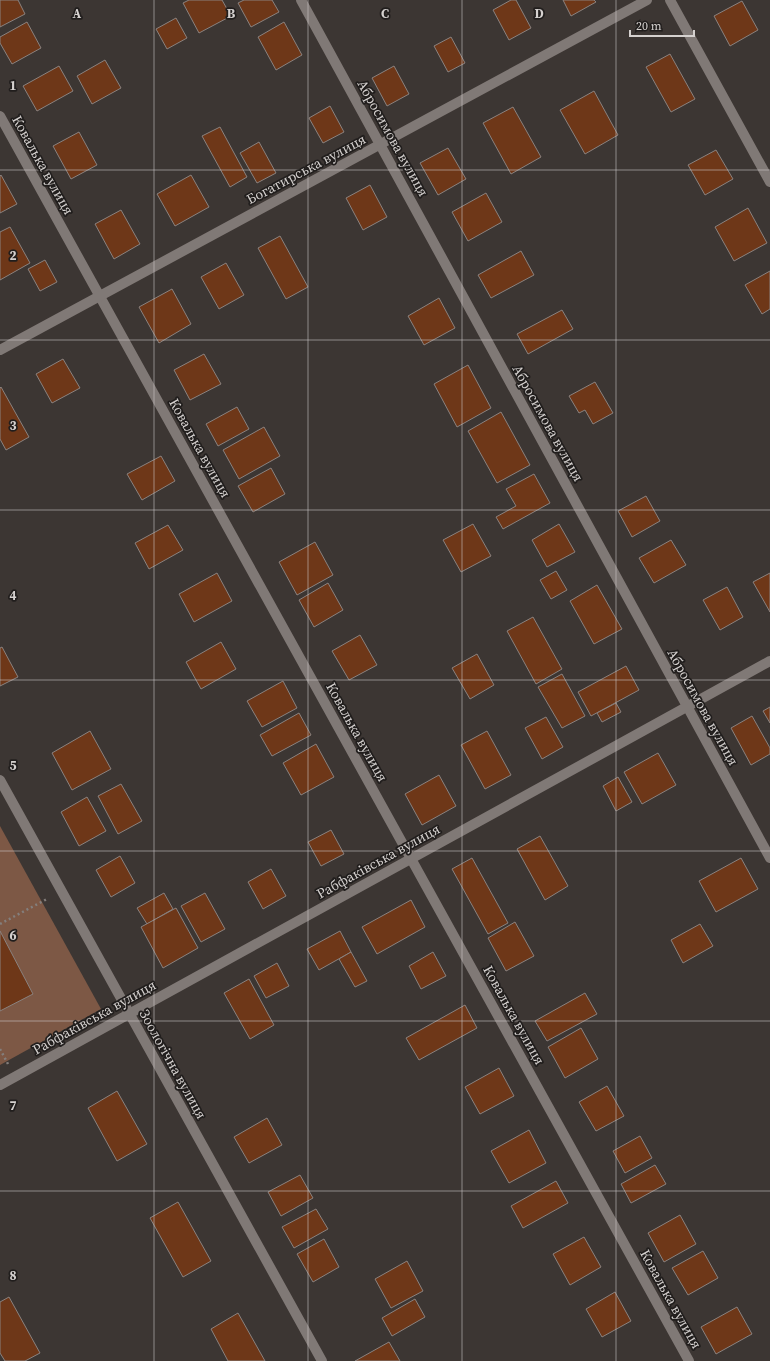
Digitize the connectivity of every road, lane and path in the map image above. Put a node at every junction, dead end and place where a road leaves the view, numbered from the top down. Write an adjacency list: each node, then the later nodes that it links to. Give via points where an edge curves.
1 (301, 0): 5 (street, Абросимова вулиця)
2 (647, 0): 5 (street, Богатирська вулиця)
3 (670, 0): 6 (street)
4 (0, 116): 7 (street, Ковалька вулиця)
5 (380, 144): 7 (street, Богатирська вулиця); 10 (street, Абросимова вулиця)
6 (770, 182)
7 (100, 296): 8 (street, Богатирська вулиця); 13 (street, Ковалька вулиця)
8 (0, 350)
9 (770, 661): 10 (street, Рабфаківська вулиця)
10 (686, 707): 12 (street, Абросимова вулиця); 13 (street, Рабфаківська вулиця)
11 (0, 780): 16 (street, Зоологічна вулиця)
12 (770, 858)
13 (411, 859): 16 (street, Рабфаківська вулиця); 19 (street, Ковалька вулиця)
14 (47, 899): 15 (path)
15 (0, 924)
16 (130, 1014): 17 (street, Рабфаківська вулиця); 18 (street, Зоологічна вулиця)
17 (0, 1085)
18 (322, 1361)
19 (689, 1361)

